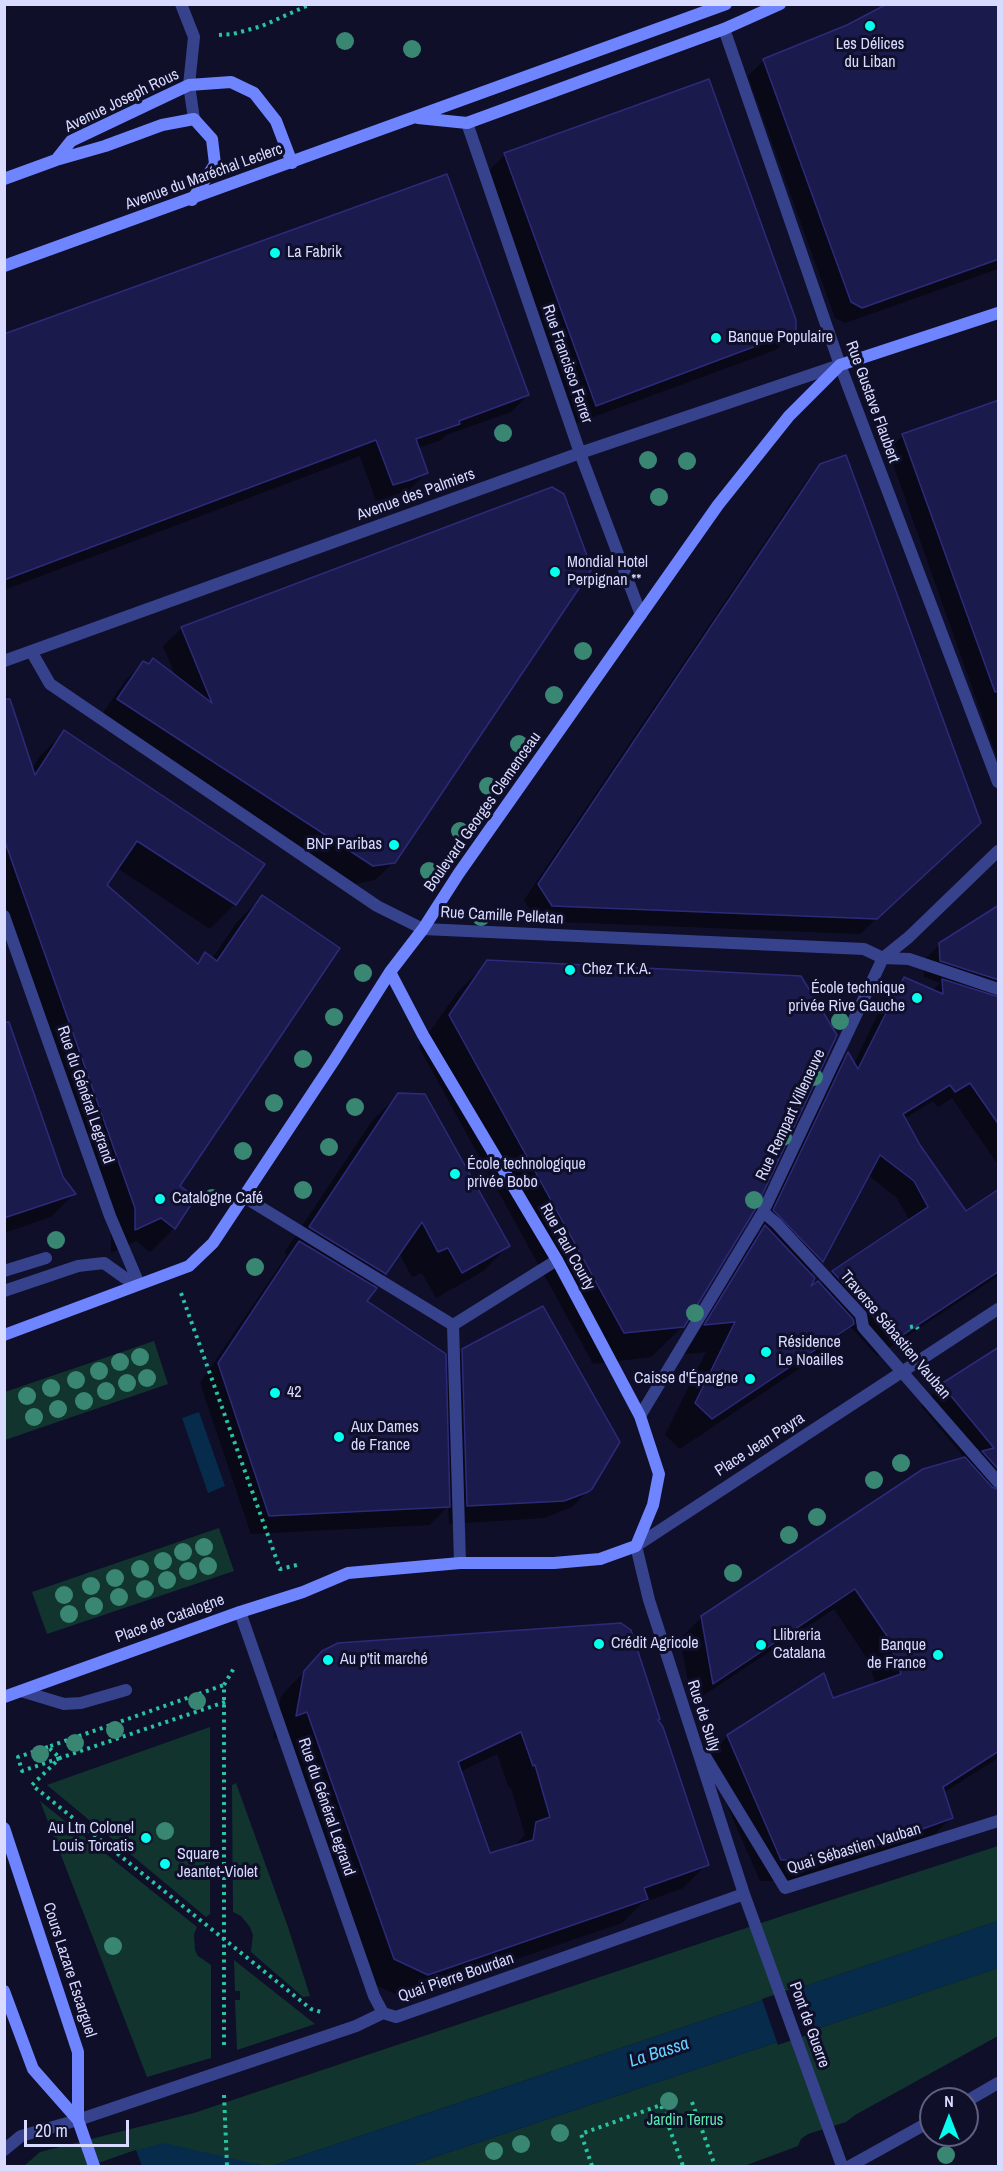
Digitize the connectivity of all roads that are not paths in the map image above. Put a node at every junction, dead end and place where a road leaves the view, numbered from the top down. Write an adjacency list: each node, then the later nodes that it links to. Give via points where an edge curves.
1 (181, 4): 5 (street, via 194,38)
2 (780, 4): 4 (street, Avenue du Maréchal Leclerc)
3 (722, 6): 4 (street); 6 (street, Avenue du Maréchal Leclerc)
4 (724, 29): 8 (street, Avenue du Maréchal Leclerc); 15 (street, Rue Gustave Flaubert)
5 (189, 86): 7 (street); 9 (street, Avenue Joseph Rous, via 71,141); 10 (street, Avenue Joseph Rous, via 231,82 254,93 276,121)
6 (414, 118): 8 (street, Avenue du Maréchal Leclerc); 10 (street, Avenue du Maréchal Leclerc)
7 (194, 119): 9 (street, via 162,125); 12 (street, via 212,139 215,164)
8 (467, 123): 16 (street, Rue Francisco Ferrer)
9 (56, 160): 11 (street, Avenue Joseph Rous)
10 (292, 163): 12 (street, Avenue du Maréchal Leclerc)
11 (4, 179)
12 (192, 200): 13 (street, Avenue du Maréchal Leclerc)
13 (4, 267)
14 (999, 312): 15 (street, Boulevard Georges Clemenceau)
15 (840, 365): 16 (street, Avenue des Palmiers); 17 (street, Boulevard Georges Clemenceau, via 782,425 718,505); 20 (street, Rue Gustave Flaubert)
16 (580, 453): 17 (street, Rue Francisco Ferrer); 18 (street, Avenue des Palmiers)
17 (641, 615): 23 (street, Boulevard Georges Clemenceau)
18 (31, 651): 19 (street, Avenue des Palmiers); 23 (street, Rue Camille Pelletan, via 50,684 377,906)
19 (4, 661)
20 (999, 782)
21 (999, 851): 24 (street, Rue Rempart Villeneuve)
22 (4, 916): 32 (street, Rue du Général Legrand, via 110,1216)
23 (423, 929): 24 (street, Rue Camille Pelletan, via 864,949); 25 (street, Boulevard Georges Clemenceau)
24 (883, 958): 26 (street, Rue Camille Pelletan, via 909,959); 28 (street, Rue Rempart Villeneuve)
25 (390, 972): 27 (street, Boulevard Georges Clemenceau); 30 (street, Rue Paul Courty, via 423,1035)
26 (999, 989)
27 (244, 1197): 32 (street, Boulevard Georges Clemenceau, via 213,1243 189,1266); 35 (street)
28 (764, 1212): 37 (street, Traverse Sébastien Vauban, via 861,1315 863,1327); 38 (street, Rue Rempart Villeneuve)
29 (46, 1258): 31 (street)
30 (557, 1260): 35 (street); 38 (street, Rue Paul Courty)
31 (4, 1271)
32 (139, 1284): 33 (street, via 104,1263 78,1266); 36 (street, Boulevard Georges Clemenceau)
33 (4, 1291)
34 (999, 1309): 37 (street, Place Jean Payra)
35 (453, 1325): 41 (street)
36 (4, 1335)
37 (902, 1371): 39 (street, Traverse Sébastien Vauban); 40 (street, Place Jean Payra)
38 (639, 1416): 40 (street, via 658,1474 653,1505)
39 (999, 1482)
40 (636, 1546): 41 (street, Place Jean Payra, via 600,1559); 47 (street, Rue de Sully)
41 (460, 1563): 42 (street, Place Jean Payra)
42 (348, 1573): 43 (street, Place de Catalogne)
43 (240, 1611): 44 (street, Place de Catalogne); 52 (street, Rue du Général Legrand)
44 (21, 1690): 45 (street, via 64,1704); 46 (street, Place de Catalogne)
45 (126, 1690)
46 (4, 1697)
47 (693, 1737): 48 (street, Quai Sébastien Vauban, via 785,1888); 50 (street, Rue de Sully)
48 (999, 1821)
49 (4, 1828): 56 (street, Cours Lazare Escarguel, via 78,2052)
50 (744, 1894): 52 (street, Quai Pierre Bourdan, via 396,2017); 60 (street, Pont de Guerre)
51 (4, 1991): 53 (street)
52 (383, 2013): 56 (street, Quai Pierre Bourdan)
53 (10, 2024): 56 (street, via 33,2069)
54 (999, 2083): 55 (street)
55 (979, 2094)
56 (78, 2120): 58 (street, Quai Pierre Bourdan, via 21,2136); 59 (street)
57 (919, 2128): 61 (street)
58 (4, 2150)
59 (94, 2166)
60 (842, 2166)
61 (850, 2166)

